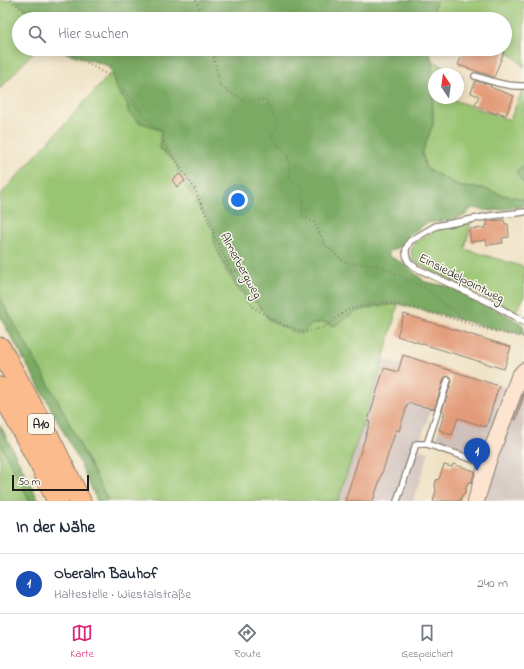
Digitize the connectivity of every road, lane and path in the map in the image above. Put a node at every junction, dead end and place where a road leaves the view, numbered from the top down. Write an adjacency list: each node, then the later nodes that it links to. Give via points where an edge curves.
1 (10, 0): 3 (path)
2 (196, 0): 4 (path)
3 (25, 12)
4 (201, 12)
5 (75, 56): 10 (path, Almerbergweg, via 115,79 157,132 196,191)
6 (214, 56): 13 (path, via 220,86 246,102 266,99 278,124 271,138 288,155 290,179 303,188 302,214 315,223 325,245 346,263 380,266 427,289)
7 (475, 76): 8 (lane, via 503,85)
8 (524, 86)
9 (524, 212): 12 (lane, Einsiedelpointweg, via 436,226 410,240 406,249 408,261 416,268 492,303)
10 (231, 271): 11 (path, via 238,271); 14 (path, Almerbergweg, via 254,308 283,325 306,332 325,326 347,310 377,302 388,302)
11 (245, 277)
12 (524, 322)
13 (470, 324)
14 (524, 337)
15 (0, 348): 22 (highway, A10)
16 (524, 371): 20 (street, via 519,377)
17 (448, 380): 19 (lane)
18 (0, 388): 21 (highway, A10)
19 (427, 444): 20 (lane); 23 (lane, via 416,444)
20 (487, 464): 24 (street)
21 (58, 501)
22 (80, 501)
23 (397, 501)
24 (476, 501)

